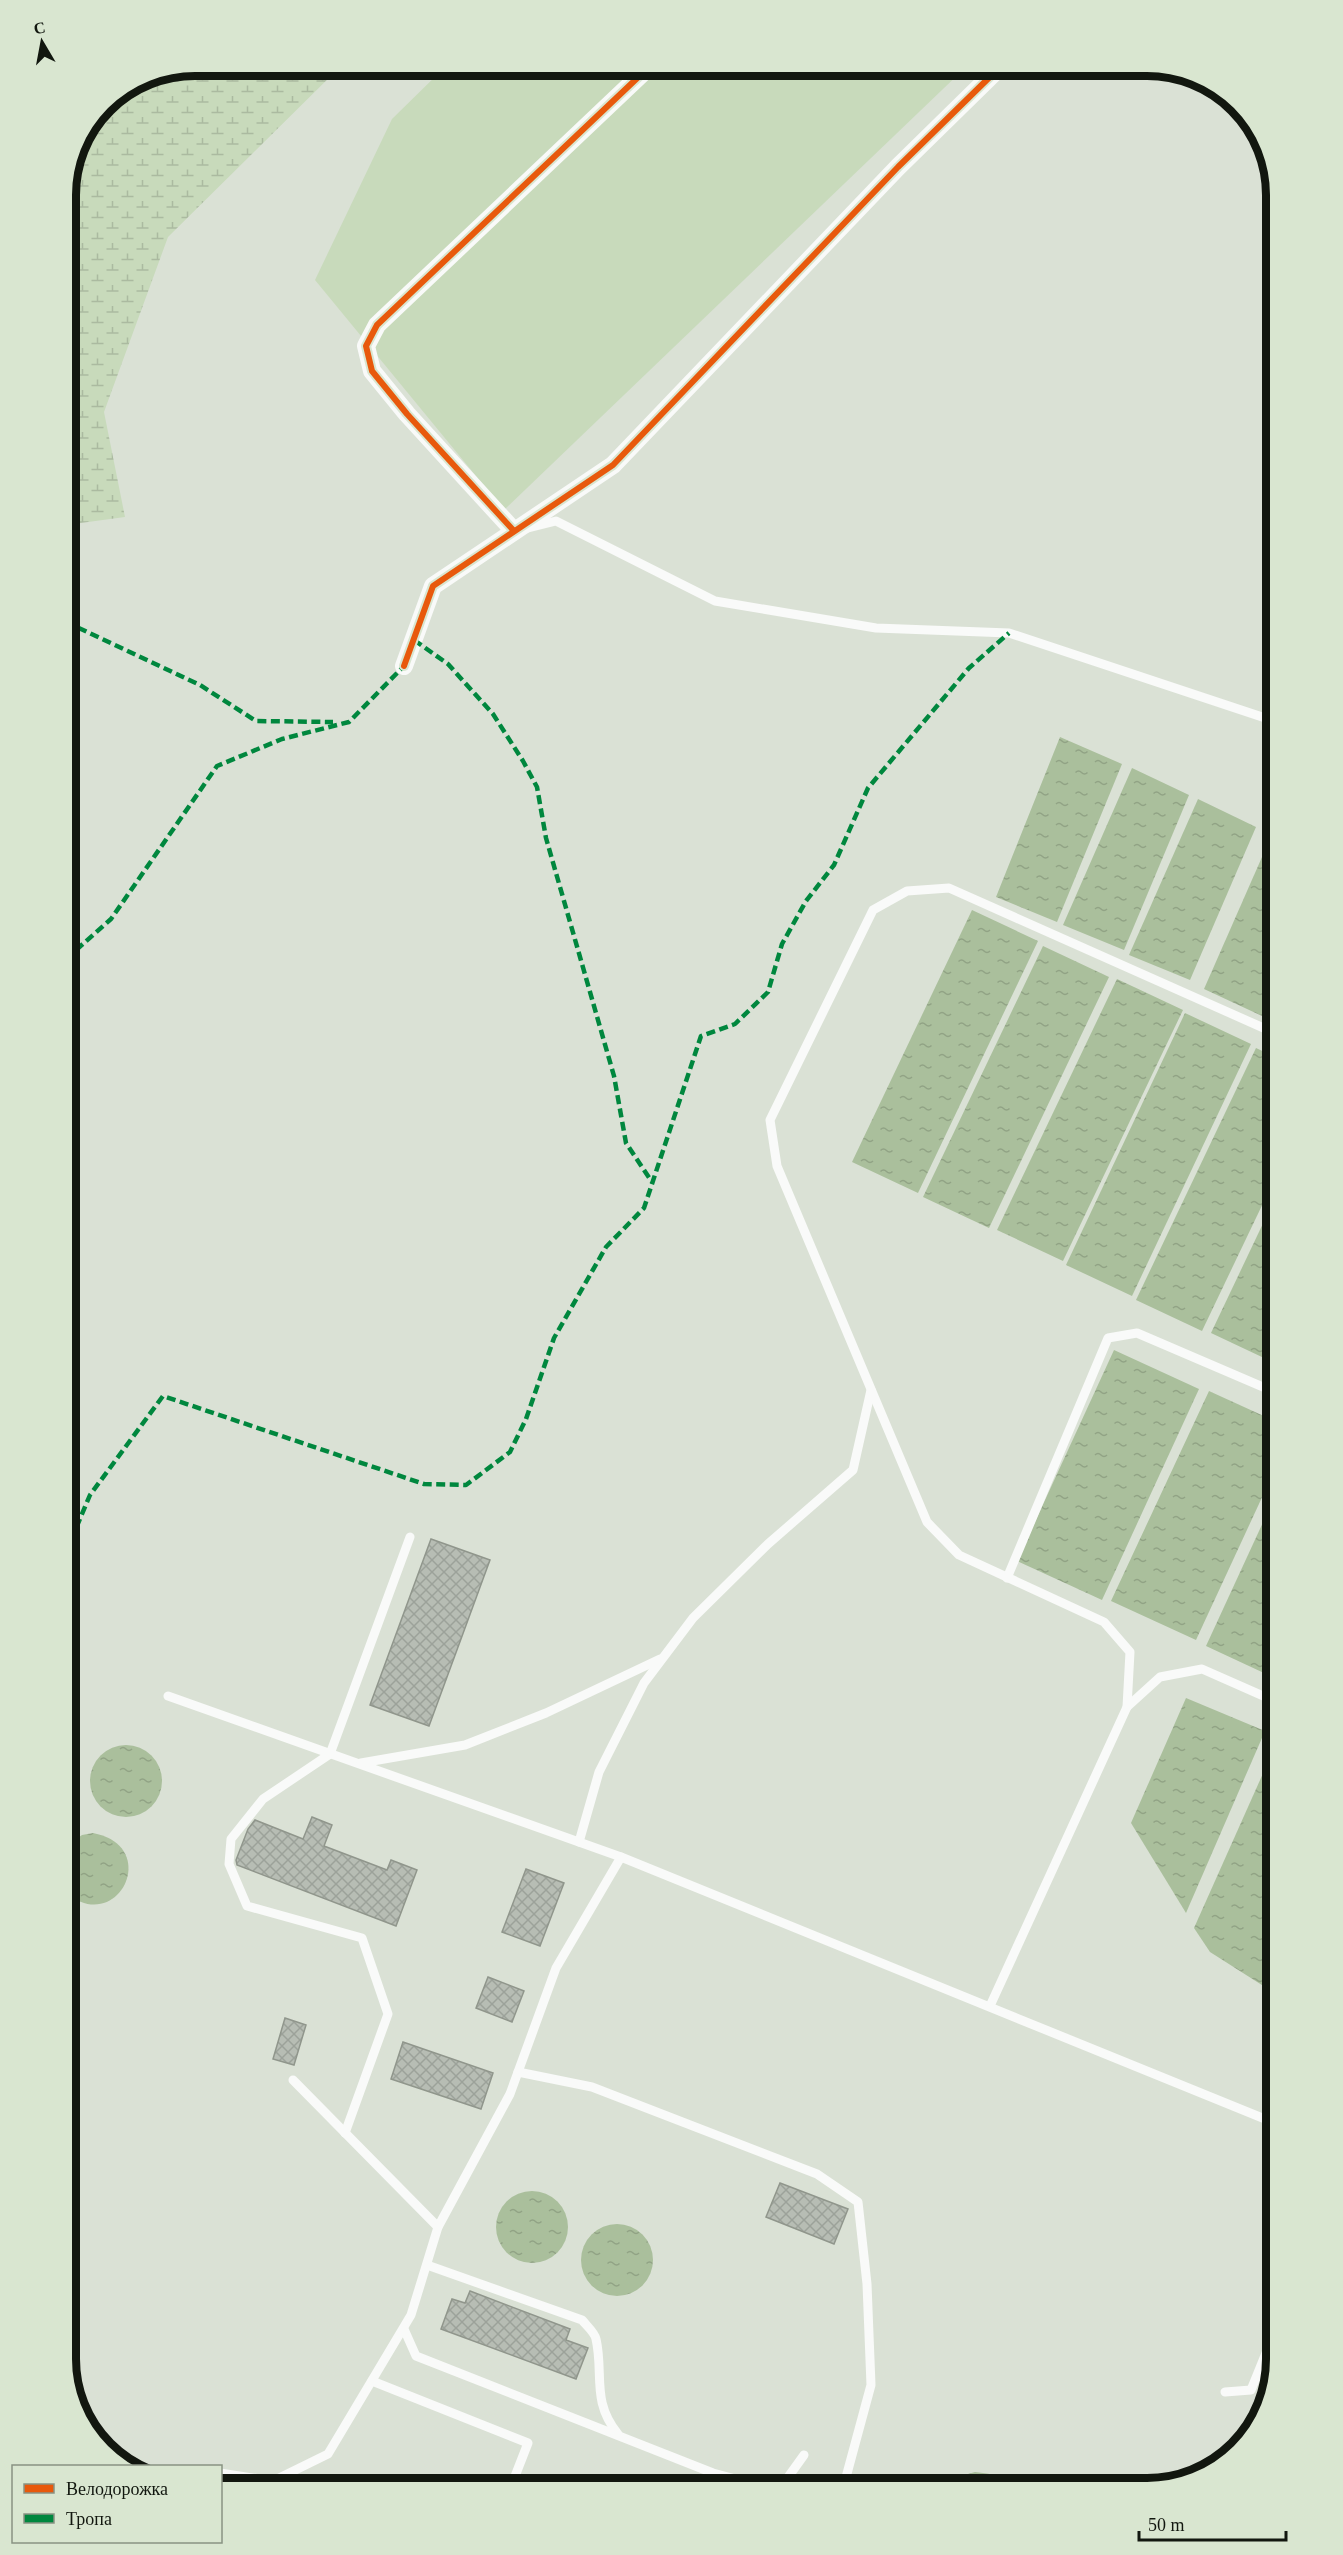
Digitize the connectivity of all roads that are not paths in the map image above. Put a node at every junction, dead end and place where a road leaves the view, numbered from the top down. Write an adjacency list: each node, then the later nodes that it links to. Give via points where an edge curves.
1 (639, 76): 3 (street, via 377,325 366,346 372,371)
2 (989, 77): 3 (street, via 613,465)
3 (514, 531): 4 (street, via 433,586); 5 (lane, via 556,521 715,601 876,628 1009,633)
4 (404, 666)
5 (1266, 718)
6 (1266, 1029): 8 (lane, via 949,888 907,891 873,910 770,1120 777,1167)
7 (1266, 1388): 10 (lane, via 1137,1333 1108,1338)
8 (871, 1390): 10 (lane, via 927,1522 959,1555); 11 (lane, via 853,1470 768,1544 693,1618)
9 (410, 1537): 15 (lane)
10 (1008, 1578): 14 (lane, via 1104,1622 1130,1652)
11 (663, 1658): 16 (lane, via 546,1713 465,1745); 17 (lane, via 644,1683 599,1772)
12 (168, 1696): 15 (lane)
13 (1266, 1697): 14 (lane, via 1202,1669 1160,1677)
14 (1127, 1707): 19 (lane)
15 (330, 1754): 16 (lane); 23 (lane, via 263,1799 231,1839 229,1864 247,1906 362,1938 388,2014)
16 (359, 1764): 17 (lane)
17 (579, 1842): 18 (lane)
18 (621, 1857): 19 (lane); 20 (lane, via 556,1968)
19 (990, 2006): 22 (lane)
20 (518, 2072): 24 (lane); 38 (lane, via 592,2087 624,2099 817,2174 858,2202 872,2385)
21 (292, 2080): 23 (lane)
22 (1266, 2119)
23 (345, 2133): 24 (lane)
24 (438, 2227): 25 (lane)
25 (427, 2265): 26 (lane); 30 (lane, via 582,2320 596,2337 599,2390 610,2425)
26 (404, 2329): 28 (lane); 30 (lane, via 416,2356)
27 (1266, 2353): 29 (lane, via 1251,2390)
28 (372, 2381): 34 (lane, via 328,2454); 35 (lane, via 528,2443)
29 (1225, 2392)
30 (620, 2436): 36 (lane)
31 (804, 2455): 37 (lane)
32 (222, 2473): 33 (lane)
33 (253, 2478)
34 (279, 2478)
35 (514, 2478)
36 (732, 2478)
37 (788, 2478)
38 (846, 2478)

